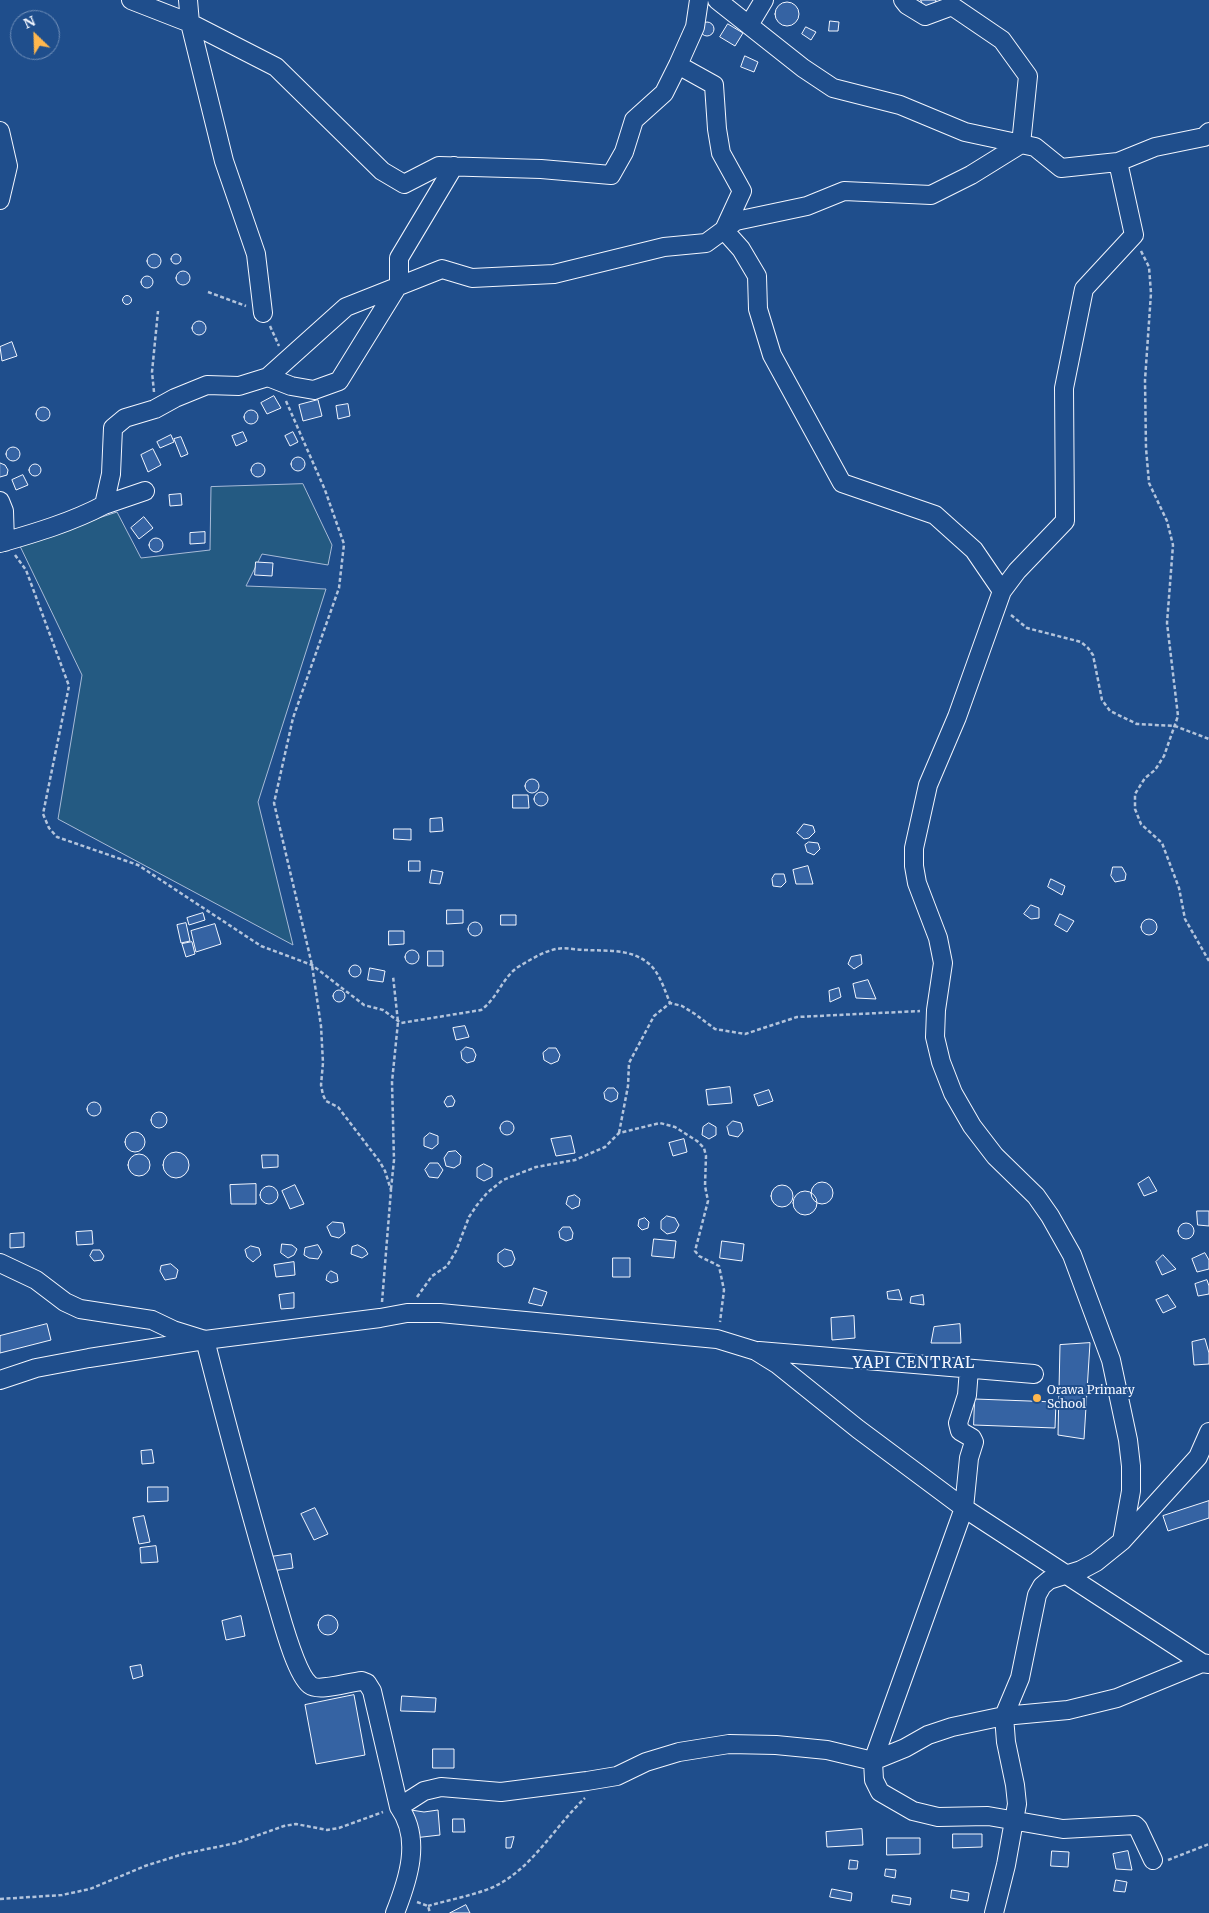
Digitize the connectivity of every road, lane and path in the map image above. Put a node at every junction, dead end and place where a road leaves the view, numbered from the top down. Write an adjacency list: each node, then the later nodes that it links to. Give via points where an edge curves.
1 (131, 0): 7 (street)
2 (188, 0): 7 (street)
3 (699, 0): 9 (street, via 695,27)
4 (717, 0): 8 (street)
5 (764, 0): 8 (street)
6 (903, 0): 12 (street, via 925,16 952,6 1002,40 1028,76)
7 (190, 23): 14 (street, via 276,67 382,171 404,184 439,166); 20 (street, via 224,161 256,254)
8 (749, 25): 12 (street, via 833,88 900,105 965,132)
9 (678, 65): 14 (street, via 664,93 634,120 624,152 612,175 541,168); 16 (street, via 714,85 721,153 742,191)
10 (0, 131): 15 (street, via 8,166)
11 (1209, 132): 13 (street, via 1204,137 1155,147)
12 (1021, 144): 13 (street, via 1035,147 1061,168); 16 (street, via 971,175 931,194 844,191 807,206 736,221)
13 (1118, 162): 17 (street)
14 (454, 166): 18 (street, via 399,258)
15 (0, 200)
16 (724, 230): 18 (street, via 706,244 664,247 554,274 472,278 442,269); 27 (street, via 741,249 757,276 758,308 772,355 842,483 935,515 974,550)
17 (1134, 236): 27 (street, via 1084,289 1064,388 1065,521); 28 (path, via 1149,267 1151,292 1145,380 1149,483 1167,521 1173,545 1167,623 1177,703)
18 (399, 284): 21 (street, via 346,307); 21 (street, via 339,382 314,390)
19 (158, 311): 22 (path, via 152,372)
20 (263, 312)
21 (268, 377): 22 (street, via 239,386 207,385); 31 (path, via 288,403 344,544 339,588 293,718 274,803)
22 (155, 408): 25 (street, via 125,418 113,428 111,474)
23 (144, 491): 25 (street)
24 (0, 501): 26 (street, via 4,511)
25 (104, 505): 26 (street)
26 (3, 543): 31 (path, via 26,570 69,686 43,814 49,828 57,837 138,865 261,946)
27 (1002, 591): 28 (path, via 1007,612 1027,628 1081,642 1088,648 1093,655 1102,700 1110,711 1137,724); 34 (street, via 957,717 928,785 914,848 917,883 938,938 942,962)
28 (1175, 726): 29 (path); 30 (path, via 1164,756 1135,794 1135,808 1141,824 1162,843 1179,888 1185,919)
29 (1209, 740)
30 (1209, 961)
31 (312, 965): 35 (path, via 364,1005 391,1015); 37 (path, via 321,1026 323,1095 326,1101 338,1107 380,1162)
32 (394, 976): 35 (path)
33 (670, 1003): 34 (path, via 682,1006 715,1029 745,1034 797,1017); 35 (path, via 650,964 637,956 610,950 564,948 538,955 516,969 482,1010); 36 (path, via 654,1016 629,1063)
34 (936, 1010): 49 (street, via 935,1037 940,1062 953,1093 972,1126 1036,1196 1050,1216 1072,1255 1111,1360 1131,1466 1131,1492)
35 (398, 1022): 37 (path, via 392,1082 394,1160)
36 (619, 1133): 39 (path, via 605,1147 575,1160 536,1167 493,1187 473,1211 447,1266 432,1276); 41 (path, via 660,1124 680,1130 704,1148 708,1202 695,1251 717,1263 720,1270 724,1301)
37 (391, 1190): 40 (path)
38 (0, 1263): 42 (street, via 36,1280 80,1309 152,1320)
39 (407, 1312): 40 (street); 41 (street)
40 (380, 1318): 42 (street)
41 (717, 1339): 43 (street)
42 (205, 1340): 46 (street, via 36,1368); 55 (street, via 262,1555 299,1667 312,1687 362,1681 372,1690)
43 (756, 1351): 44 (street); 48 (street)
44 (969, 1369): 45 (street); 48 (street, via 967,1394 958,1423 960,1431 974,1442 969,1458)
45 (1034, 1374)
46 (0, 1380)
47 (1209, 1432): 49 (street, via 1198,1457)
48 (964, 1508): 50 (street); 53 (street)
49 (1122, 1541): 50 (street, via 1096,1562)
50 (1066, 1575): 51 (street); 52 (street, via 1050,1580 1037,1595 1020,1678)
51 (1205, 1664): 52 (street, via 1117,1698 1068,1710)
52 (1004, 1716): 53 (street, via 928,1735); 56 (street, via 1015,1785)
53 (873, 1761): 55 (street, via 827,1750 729,1744 679,1752 646,1762 617,1776 587,1781 501,1792 441,1787 424,1791); 56 (street, via 874,1780 880,1792 913,1812 938,1817 988,1816)
54 (593, 1793): 60 (path, via 509,1878 491,1888)
55 (399, 1807): 59 (path, via 327,1830 296,1824 284,1826 236,1843 155,1863 90,1889 62,1895); 61 (street, via 410,1829 411,1848 405,1887)
56 (1014, 1820): 58 (street, via 1063,1829 1135,1825); 62 (street)
57 (1209, 1844): 58 (path, via 1162,1863)
58 (1153, 1860)
59 (0, 1899)
60 (428, 1906)
61 (394, 1913)
62 (994, 1913)

